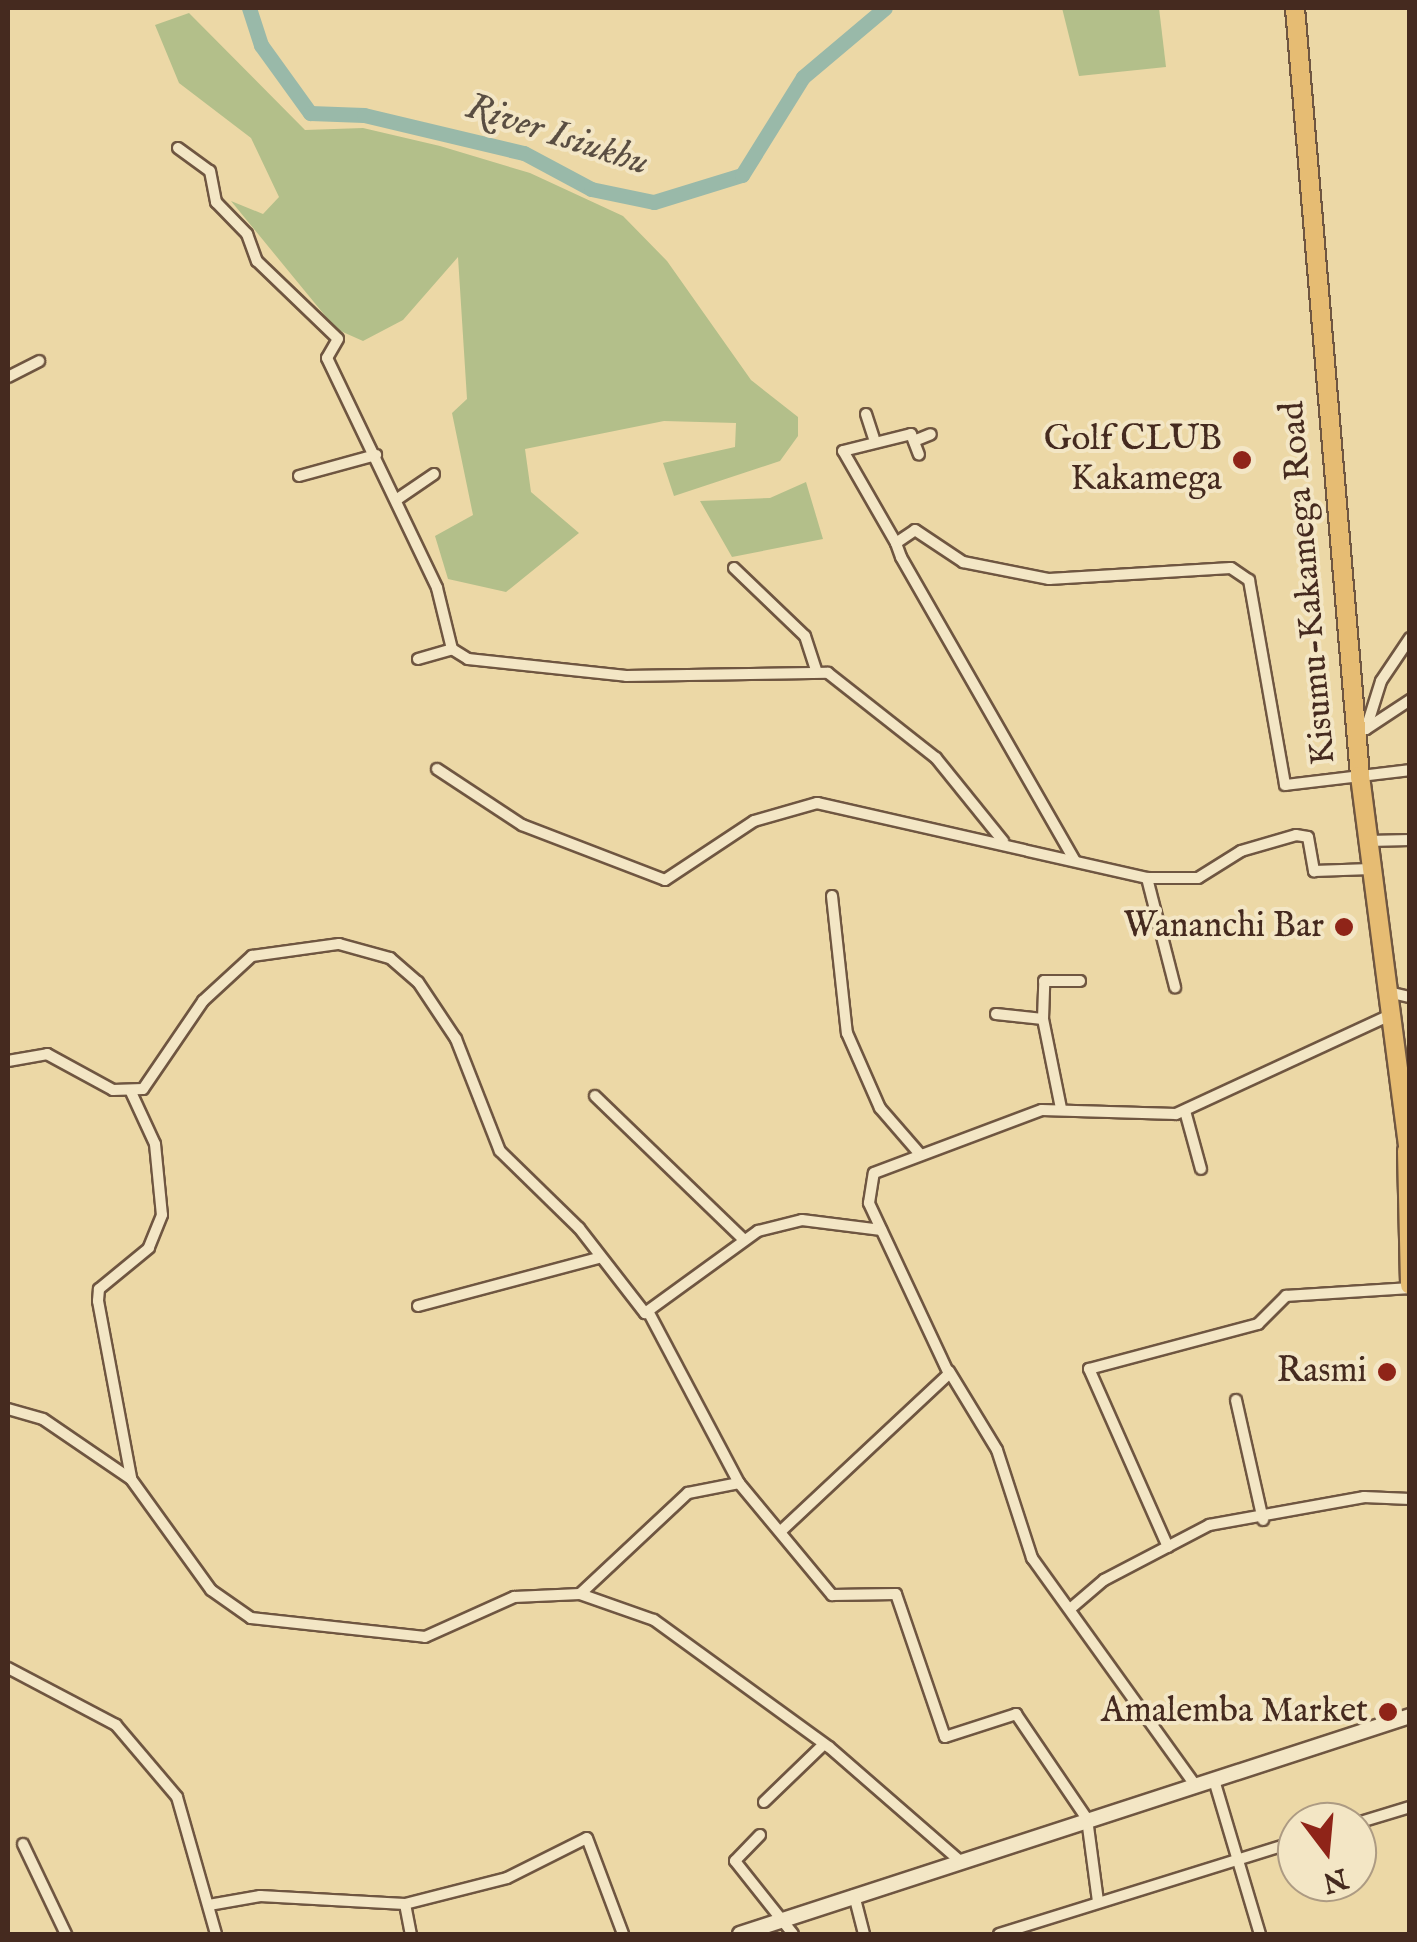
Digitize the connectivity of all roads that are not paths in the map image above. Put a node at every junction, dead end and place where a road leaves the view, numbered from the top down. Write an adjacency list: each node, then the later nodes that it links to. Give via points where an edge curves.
1 (1295, 8): 21 (highway, Kisumu-Kakamega Road)
2 (178, 148): 9 (street, via 210,170 216,202 247,234 258,261 338,338 327,358)
3 (39, 361): 4 (street)
4 (8, 377)
5 (866, 414): 7 (street)
6 (931, 434): 8 (street)
7 (874, 438): 8 (street, via 911,434); 14 (street, via 844,452)
8 (914, 441): 10 (street)
9 (376, 455): 12 (street); 13 (street)
10 (918, 455)
11 (434, 474): 13 (street)
12 (299, 476)
13 (396, 500): 17 (street, via 437,588)
14 (896, 543): 24 (street, via 915,530 963,562 1048,579 1231,568 1249,580 1280,778 1296,790); 28 (street, via 978,704)
15 (734, 568): 19 (street, via 805,636)
16 (1410, 638): 21 (street, via 1380,681)
17 (452, 649): 18 (street); 19 (street, via 468,659 626,676)
18 (418, 659)
19 (818, 672): 27 (street, via 899,724)
20 (1410, 700): 21 (street)
21 (1361, 732): 24 (highway, Kisumu-Kakamega Road)
22 (437, 768): 27 (street, via 522,826 666,880 754,820 817,803)
23 (1410, 770): 24 (street)
24 (1360, 776): 26 (highway, Kisumu-Kakamega Road)
25 (1410, 840): 26 (street)
26 (1368, 841): 29 (highway, Kisumu-Kakamega Road)
27 (1004, 842): 28 (street)
28 (1075, 861): 30 (street)
29 (1371, 869): 30 (street, via 1314,871 1308,837 1296,835 1241,851 1198,878); 34 (highway, Kisumu-Kakamega Road)
30 (1147, 878): 33 (street)
31 (832, 896): 44 (street, via 847,1034 880,1108)
32 (1080, 981): 38 (street, via 1044,981)
33 (1175, 987)
34 (1387, 992): 35 (street); 37 (highway, Kisumu-Kakamega Road)
35 (1410, 996)
36 (996, 1014): 38 (street)
37 (1390, 1014): 43 (street); 45 (highway, Kisumu-Kakamega Road)
38 (1043, 1019): 42 (street)
39 (8, 1061): 40 (street, via 47,1054 86,1080)
40 (131, 1092): 49 (street, via 154,1084 203,1001 260,950 320,943 378,953 406,969 440,1012 500,1151); 56 (street, via 155,1144 162,1215 150,1248 99,1288 98,1302)
41 (595, 1096): 48 (street)
42 (1061, 1108): 43 (street); 44 (street)
43 (1185, 1111): 46 (street)
44 (919, 1153): 47 (street, via 865,1186)
45 (1409, 1154): 50 (highway, Kisumu-Kakamega Road)
46 (1202, 1169)
47 (881, 1230): 48 (street, via 802,1220); 53 (street)
48 (742, 1238): 52 (street)
49 (599, 1258): 51 (street); 52 (street, via 633,1306)
50 (1410, 1286): 61 (street, via 1286,1296 1258,1324 1089,1369)
51 (418, 1306)
52 (649, 1313): 57 (street)
53 (950, 1371): 60 (street); 63 (street, via 997,1450 1032,1558)
54 (1236, 1400): 59 (street)
55 (8, 1410): 56 (street, via 43,1419)
56 (132, 1479): 62 (street, via 212,1590 251,1618 425,1636 514,1597)
57 (739, 1484): 60 (street); 62 (street, via 688,1493)
58 (1410, 1499): 59 (street, via 1364,1497)
59 (1263, 1520): 61 (street, via 1218,1522)
60 (782, 1531): 72 (street, via 834,1596 896,1594 942,1735 1013,1712)
61 (1168, 1547): 63 (street)
62 (580, 1594): 66 (street, via 654,1620)
63 (1070, 1609): 68 (street)
64 (8, 1668): 81 (street, via 116,1725 187,1813)
65 (1410, 1716): 67 (main road)
66 (824, 1744): 69 (street); 76 (street)
67 (1214, 1780): 68 (main road); 77 (street)
68 (1196, 1786): 72 (main road)
69 (764, 1802)
70 (1410, 1806): 71 (street)
71 (1377, 1817)
72 (1088, 1819): 76 (main road); 79 (street)
73 (760, 1835): 82 (street, via 735,1860)
74 (23, 1844): 83 (street)
75 (1277, 1848): 77 (street)
76 (958, 1860): 78 (main road)
77 (1239, 1860): 79 (street); 91 (street)
78 (854, 1895): 82 (main road); 89 (street)
79 (1098, 1901): 90 (street)
80 (405, 1904): 81 (street, via 260,1896); 85 (street); 86 (street, via 507,1878 588,1838)
81 (209, 1905): 84 (street)
82 (788, 1918): 87 (main road); 88 (street)
83 (66, 1934)
84 (216, 1934)
85 (412, 1934)
86 (623, 1934)
87 (740, 1934)
88 (794, 1934)
89 (864, 1934)
90 (999, 1934)
91 (1260, 1934)

